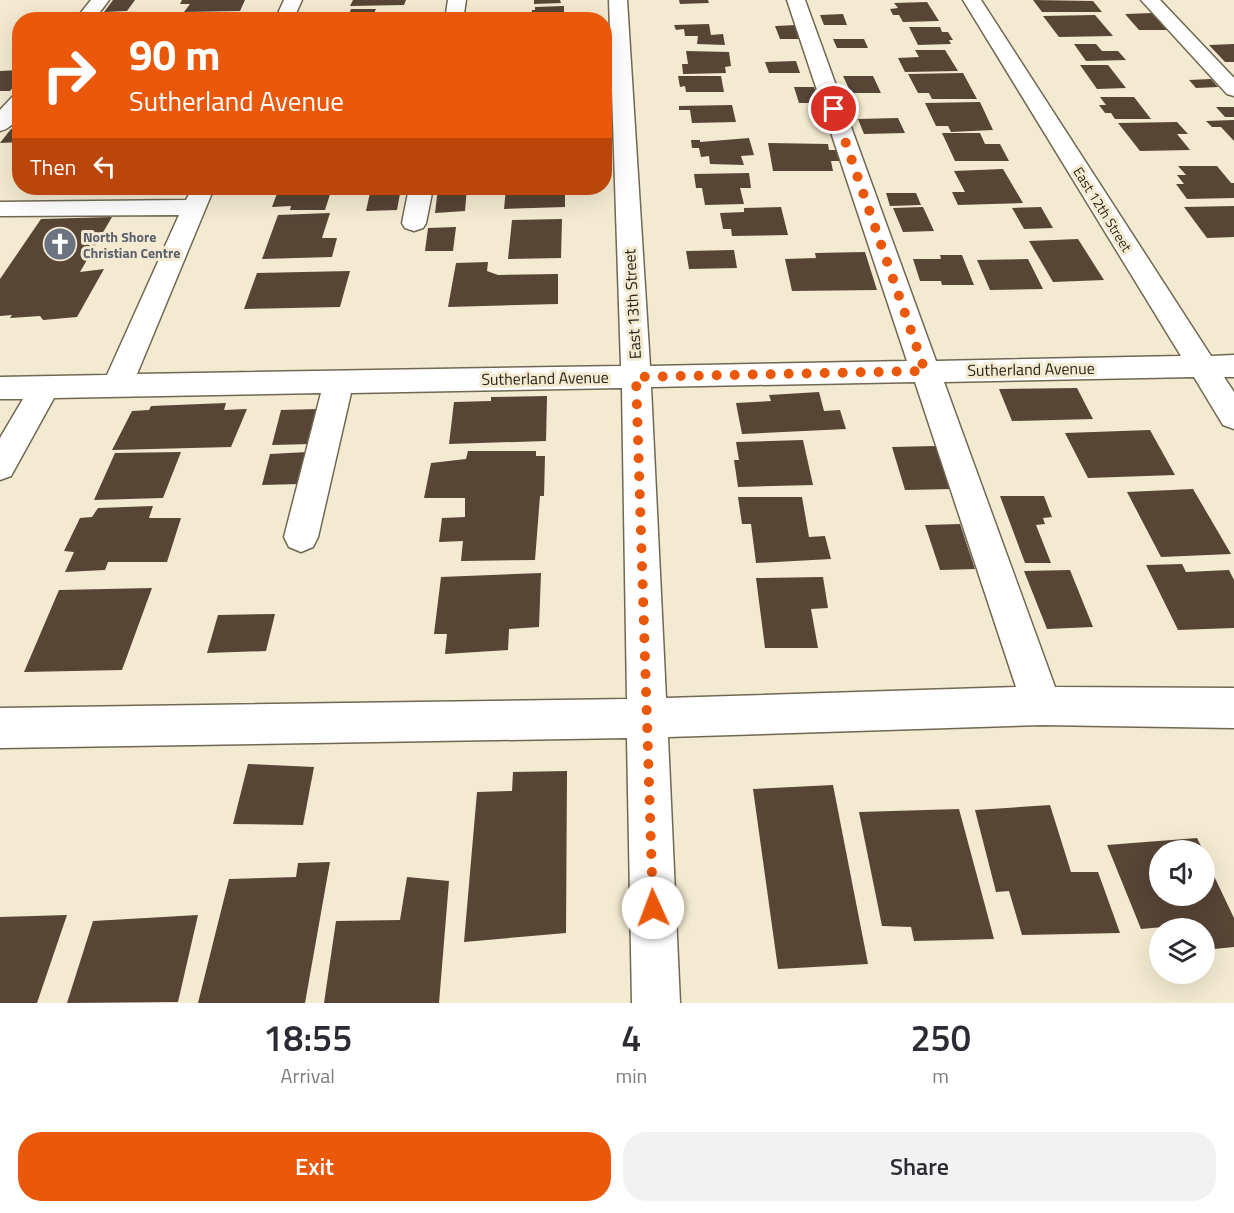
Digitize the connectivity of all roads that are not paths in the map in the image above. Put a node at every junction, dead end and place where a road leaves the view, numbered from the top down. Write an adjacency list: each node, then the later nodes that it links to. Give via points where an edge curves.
1 (100, 0): 6 (street)
2 (618, 0): 17 (street, East 13th Street)
3 (796, 0): 16 (street)
4 (972, 0): 14 (street, East 12th Street)
5 (1150, 0): 7 (street)
6 (90, 12)
7 (1234, 90)
8 (12, 110): 9 (street)
9 (0, 124)
10 (420, 195): 13 (street)
11 (198, 197): 12 (street); 19 (street)
12 (0, 209)
13 (414, 223)
14 (1201, 366): 15 (street, Sutherland Avenue); 16 (street, Sutherland Avenue); 22 (street, East 12th Street)
15 (1234, 366)
16 (925, 371): 17 (street, Sutherland Avenue); 25 (street)
17 (636, 377): 18 (street, Sutherland Avenue); 27 (street, East 13th Street)
18 (339, 382): 19 (street, Sutherland Avenue); 24 (street)
19 (117, 386): 20 (street, Sutherland Avenue)
20 (45, 387): 21 (street, Sutherland Avenue); 23 (street)
21 (0, 388)
22 (1234, 417)
23 (0, 467)
24 (301, 537)
25 (1042, 706): 26 (street); 27 (street)
26 (1234, 708)
27 (648, 718): 28 (street); 29 (street, East 13th Street)
28 (0, 728)
29 (656, 1003)

